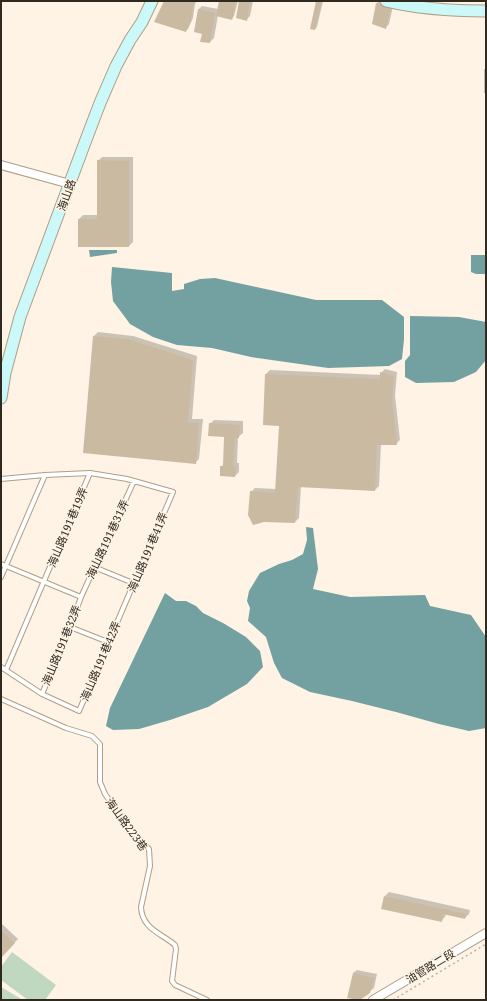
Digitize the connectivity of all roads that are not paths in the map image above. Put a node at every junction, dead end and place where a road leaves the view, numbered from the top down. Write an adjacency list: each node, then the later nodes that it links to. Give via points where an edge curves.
1 (152, 1): 6 (main road, 海山路, via 116,66)
2 (386, 1): 3 (main road, via 404,5)
3 (429, 5): 4 (main road)
4 (486, 11)
5 (1, 165): 6 (street)
6 (70, 184): 7 (main road, 海山路, via 20,317)
7 (1, 398)
8 (90, 473): 9 (lane); 11 (lane); 16 (lane, 海山路191巷19弄)
9 (45, 475): 10 (lane); 13 (lane)
10 (1, 479)
11 (134, 481): 14 (lane, 海山路191巷31弄); 17 (lane, 海山路191巷41弄, via 172,492)
12 (1, 564): 13 (lane)
13 (6, 566): 15 (lane); 16 (lane)
14 (94, 567): 17 (lane); 18 (lane, 海山路191巷31弄)
15 (1, 577)
16 (44, 581): 18 (lane); 23 (lane, 海山路191巷19弄)
17 (133, 583): 19 (lane, 海山路191巷41弄)
18 (81, 597): 20 (lane, 海山路191巷32弄)
19 (121, 612): 21 (lane, 海山路191巷42弄)
20 (70, 626): 21 (lane); 24 (lane, 海山路191巷32弄)
21 (108, 642): 24 (lane, 海山路191巷42弄, via 79,711)
22 (1, 667): 23 (lane)
23 (6, 670): 24 (lane)
24 (42, 694)
25 (1, 699): 27 (lane, 海山路223巷, via 66,728 92,736 100,744 100,782 105,794 148,849 150,866 141,907 143,920 152,930 175,945 172,981 175,985)
26 (486, 933): 28 (street, 油管路二段)
27 (207, 1000)
28 (373, 1000)

